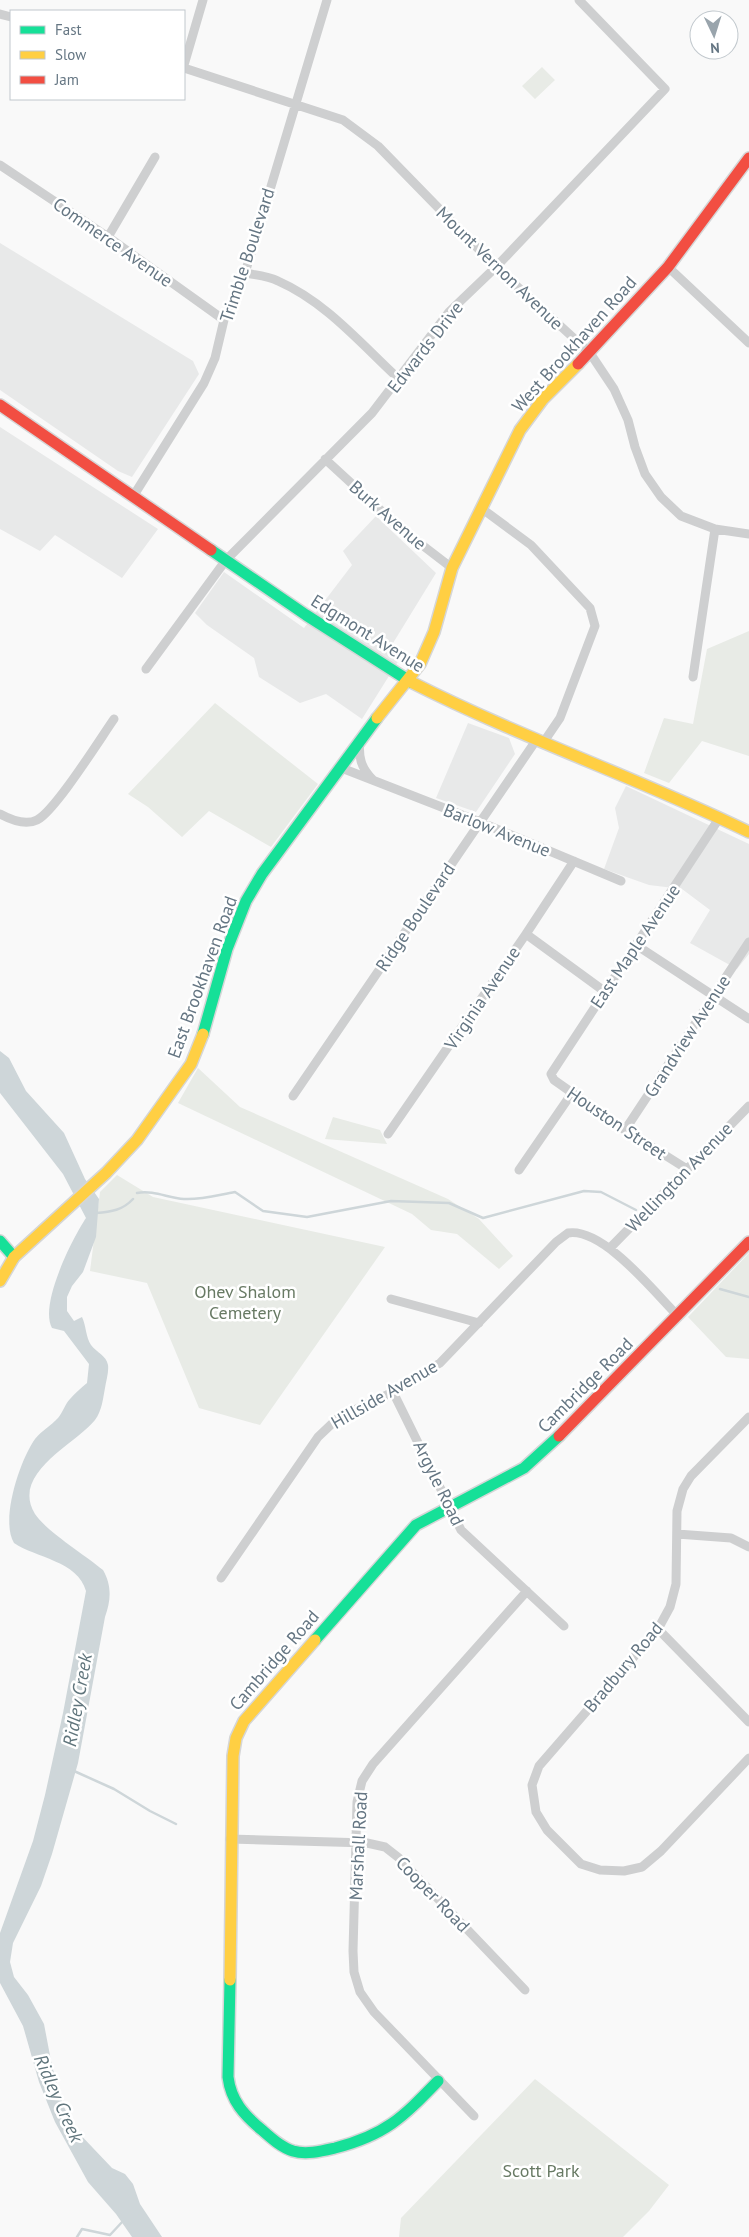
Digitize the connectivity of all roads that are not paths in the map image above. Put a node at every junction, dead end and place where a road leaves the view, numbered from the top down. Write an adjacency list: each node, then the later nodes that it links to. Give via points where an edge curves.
1 (203, 0): 4 (street)
2 (327, 0): 6 (street, Trimble Boulevard)
3 (579, 0): 12 (street, Edwards Drive, via 665,89)
4 (185, 63)
5 (185, 67): 6 (street, Mount Vernon Avenue)
6 (294, 104): 12 (street, Mount Vernon Avenue, via 343,120 378,146); 13 (street, Trimble Boulevard)
7 (155, 157): 10 (street)
8 (749, 158): 11 (street, West Brookhaven Road)
9 (0, 165): 10 (street, Commerce Avenue)
10 (108, 237): 14 (street, Commerce Avenue)
11 (668, 267): 15 (street); 16 (street, West Brookhaven Road)
12 (496, 268): 16 (street, Mount Vernon Avenue); 17 (street, Edwards Drive, via 449,312)
13 (244, 272): 14 (street, Trimble Boulevard); 17 (street, via 276,280 305,295 326,310)
14 (224, 320): 20 (street, Trimble Boulevard, via 215,358 204,383)
15 (749, 343)
16 (590, 353): 21 (street, West Brookhaven Road, via 542,399 520,430); 22 (street, Mount Vernon Avenue, via 614,389 628,420 645,474 661,498 681,516)
17 (399, 379): 19 (street, Edwards Drive, via 372,413)
18 (0, 405): 20 (street, Edgmont Avenue)
19 (325, 459): 24 (street, Edwards Drive); 25 (street, Burk Avenue, via 400,528)
20 (134, 495): 24 (street, Edgmont Avenue)
21 (481, 508): 25 (street, West Brookhaven Road); 31 (street, Ridge Boulevard, via 531,544 590,608 595,626 560,718)
22 (715, 529): 23 (street, Mount Vernon Avenue); 27 (street)
23 (749, 534)
24 (226, 560): 26 (street, Edwards Drive); 28 (street, Edgmont Avenue)
25 (452, 568): 28 (street, West Brookhaven Road, via 431,642)
26 (146, 669)
27 (693, 678)
28 (407, 680): 30 (street, East Brookhaven Road); 31 (street, Edgmont Avenue)
29 (114, 719): 34 (street, via 55,803 37,820 15,822)
30 (360, 739): 32 (street, East Brookhaven Road); 33 (street, via 361,763)
31 (540, 741): 35 (street, Edgmont Avenue); 36 (street, Ridge Boulevard)
32 (339, 767): 33 (street, Barlow Avenue); 57 (street, East Brookhaven Road, via 246,901 227,949 206,1027 191,1064 137,1140)
33 (374, 780): 36 (street, Barlow Avenue)
34 (0, 814)
35 (720, 818): 37 (street, Edgmont Avenue); 42 (street, East Maple Avenue)
36 (480, 822): 38 (street, Barlow Avenue); 48 (street, Ridge Boulevard)
37 (749, 832)
38 (574, 860): 39 (street, Barlow Avenue); 40 (street, Virginia Avenue)
39 (620, 881)
40 (526, 934): 43 (street); 51 (street, Virginia Avenue)
41 (749, 942): 44 (street, Grandview Avenue)
42 (636, 945): 43 (street, East Maple Avenue); 44 (street)
43 (604, 991): 46 (street, East Maple Avenue)
44 (714, 994): 45 (street); 50 (street, Grandview Avenue)
45 (749, 1019)
46 (551, 1074): 47 (street, Houston Street)
47 (572, 1093): 50 (street, Houston Street); 53 (street)
48 (293, 1096)
49 (749, 1106): 52 (street, Wellington Avenue)
50 (625, 1130): 52 (street, Houston Street)
51 (388, 1134)
52 (687, 1169): 56 (street, Wellington Avenue)
53 (519, 1170)
54 (0, 1241): 57 (street)
55 (749, 1242): 60 (street, Cambridge Road)
56 (610, 1248): 60 (street); 61 (street, Hillside Avenue, via 590,1236 572,1232 556,1242)
57 (14, 1257): 58 (street)
58 (0, 1281)
59 (391, 1299): 61 (street)
60 (678, 1316): 64 (street, Cambridge Road, via 546,1450 524,1468)
61 (478, 1323): 62 (street, Hillside Avenue, via 440,1363)
62 (394, 1392): 64 (street, Argyle Road); 67 (street, Hillside Avenue, via 339,1418 326,1428)
63 (749, 1417): 65 (street, Bradbury Road, via 687,1482 678,1504)
64 (451, 1506): 68 (street, Argyle Road, via 461,1530); 73 (street, Cambridge Road, via 426,1518 405,1537 244,1721 234,1747)
65 (677, 1534): 66 (street, via 731,1538); 70 (street, Bradbury Road, via 676,1584 670,1607)
66 (749, 1547)
67 (221, 1578)
68 (527, 1591): 69 (street, Argyle Road); 74 (street, Marshall Road, via 366,1773 359,1790)
69 (564, 1626)
70 (658, 1629): 71 (street); 72 (street, Bradbury Road, via 539,1766 532,1786 536,1812 547,1830 581,1864 624,1872 642,1866 661,1851)
71 (749, 1722)
72 (749, 1758)
73 (230, 1839): 74 (street, Cooper Road); 76 (street, Cambridge Road, via 228,2077 233,2101 244,2115 285,2148 308,2154 321,2152 387,2129)
74 (357, 1842): 75 (street, Cooper Road, via 377,1844 393,1852); 76 (street, Marshall Road, via 353,1951 354,1972 360,1992 374,2012)
75 (525, 1990)
76 (438, 2081): 77 (street, Marshall Road)
77 (474, 2116)

